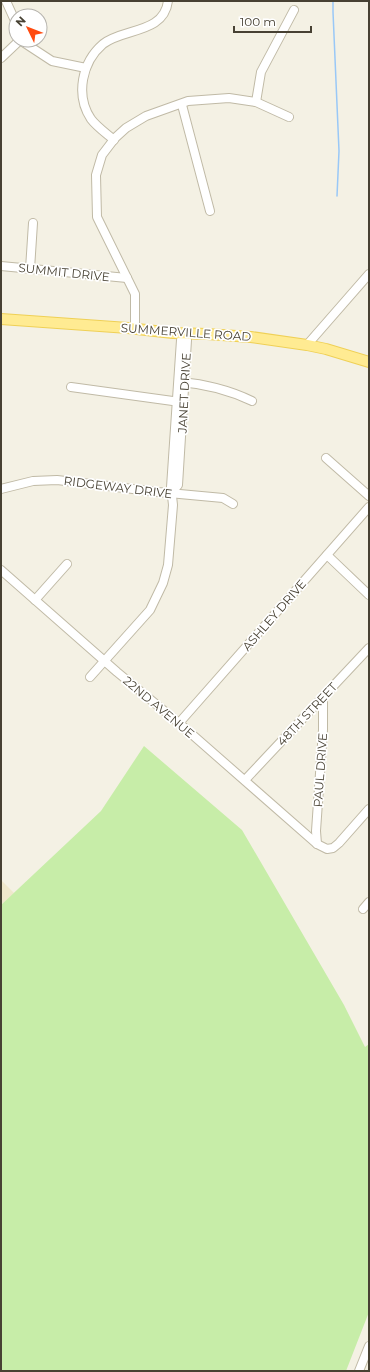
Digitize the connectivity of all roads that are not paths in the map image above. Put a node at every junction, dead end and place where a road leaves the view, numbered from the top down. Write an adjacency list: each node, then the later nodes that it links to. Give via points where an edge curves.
1 (168, 1): 6 (street, via 166,9 156,23 122,34 104,44)
2 (294, 10): 7 (street, via 261,72)
3 (12, 48): 5 (street)
4 (32, 48): 6 (street, via 52,61)
5 (1, 58)
6 (86, 68): 10 (street, via 82,91 84,103 92,118)
7 (256, 102): 8 (street, via 229,98 188,101); 9 (street)
8 (182, 104): 10 (street, via 146,116 126,128); 11 (street)
9 (289, 117)
10 (114, 140): 16 (street, via 102,155 96,175 97,217)
11 (210, 211)
12 (33, 223): 14 (street)
13 (1, 266): 14 (street, SUMMIT DRIVE)
14 (30, 269): 16 (street, SUMMIT DRIVE)
15 (369, 274): 20 (street)
16 (127, 278): 18 (street, via 135,294)
17 (1, 319): 18 (main road, SUMMERVILLE ROAD)
18 (135, 329): 19 (main road, SUMMERVILLE ROAD)
19 (183, 333): 20 (main road, SUMMERVILLE ROAD, via 251,337); 22 (street, JANET DRIVE)
20 (307, 345): 21 (main road, SUMMERVILLE ROAD)
21 (369, 362)
22 (181, 382): 24 (street, via 224,390); 25 (street, JANET DRIVE)
23 (71, 387): 25 (street)
24 (252, 401)
25 (180, 402): 28 (street, JANET DRIVE)
26 (326, 458): 29 (street)
27 (1, 489): 28 (street, RIDGEWAY DRIVE, via 33,481 57,480)
28 (171, 493): 30 (street, RIDGEWAY DRIVE, via 223,498); 38 (street, JANET DRIVE, via 173,505 170,547 163,583 150,610)
29 (369, 496)
30 (233, 504)
31 (369, 506): 32 (street, ASHLEY DRIVE)
32 (327, 555): 35 (street); 41 (street, ASHLEY DRIVE)
33 (67, 564): 36 (street)
34 (1, 570): 36 (street, 22ND AVENUE)
35 (369, 595)
36 (35, 600): 38 (street, 22ND AVENUE)
37 (369, 648): 40 (street, 48TH STREET)
38 (104, 661): 39 (street, JANET DRIVE); 41 (street, 22ND AVENUE)
39 (90, 676)
40 (324, 696): 42 (street, 48TH STREET); 44 (street, PAUL DRIVE)
41 (179, 723): 42 (street, 22ND AVENUE)
42 (244, 780): 44 (street, 22ND AVENUE)
43 (369, 809): 44 (street, via 334,848 327,849)
44 (317, 844)
45 (369, 902): 46 (street)
46 (363, 909)
47 (369, 1346): 48 (street)
48 (359, 1371)

